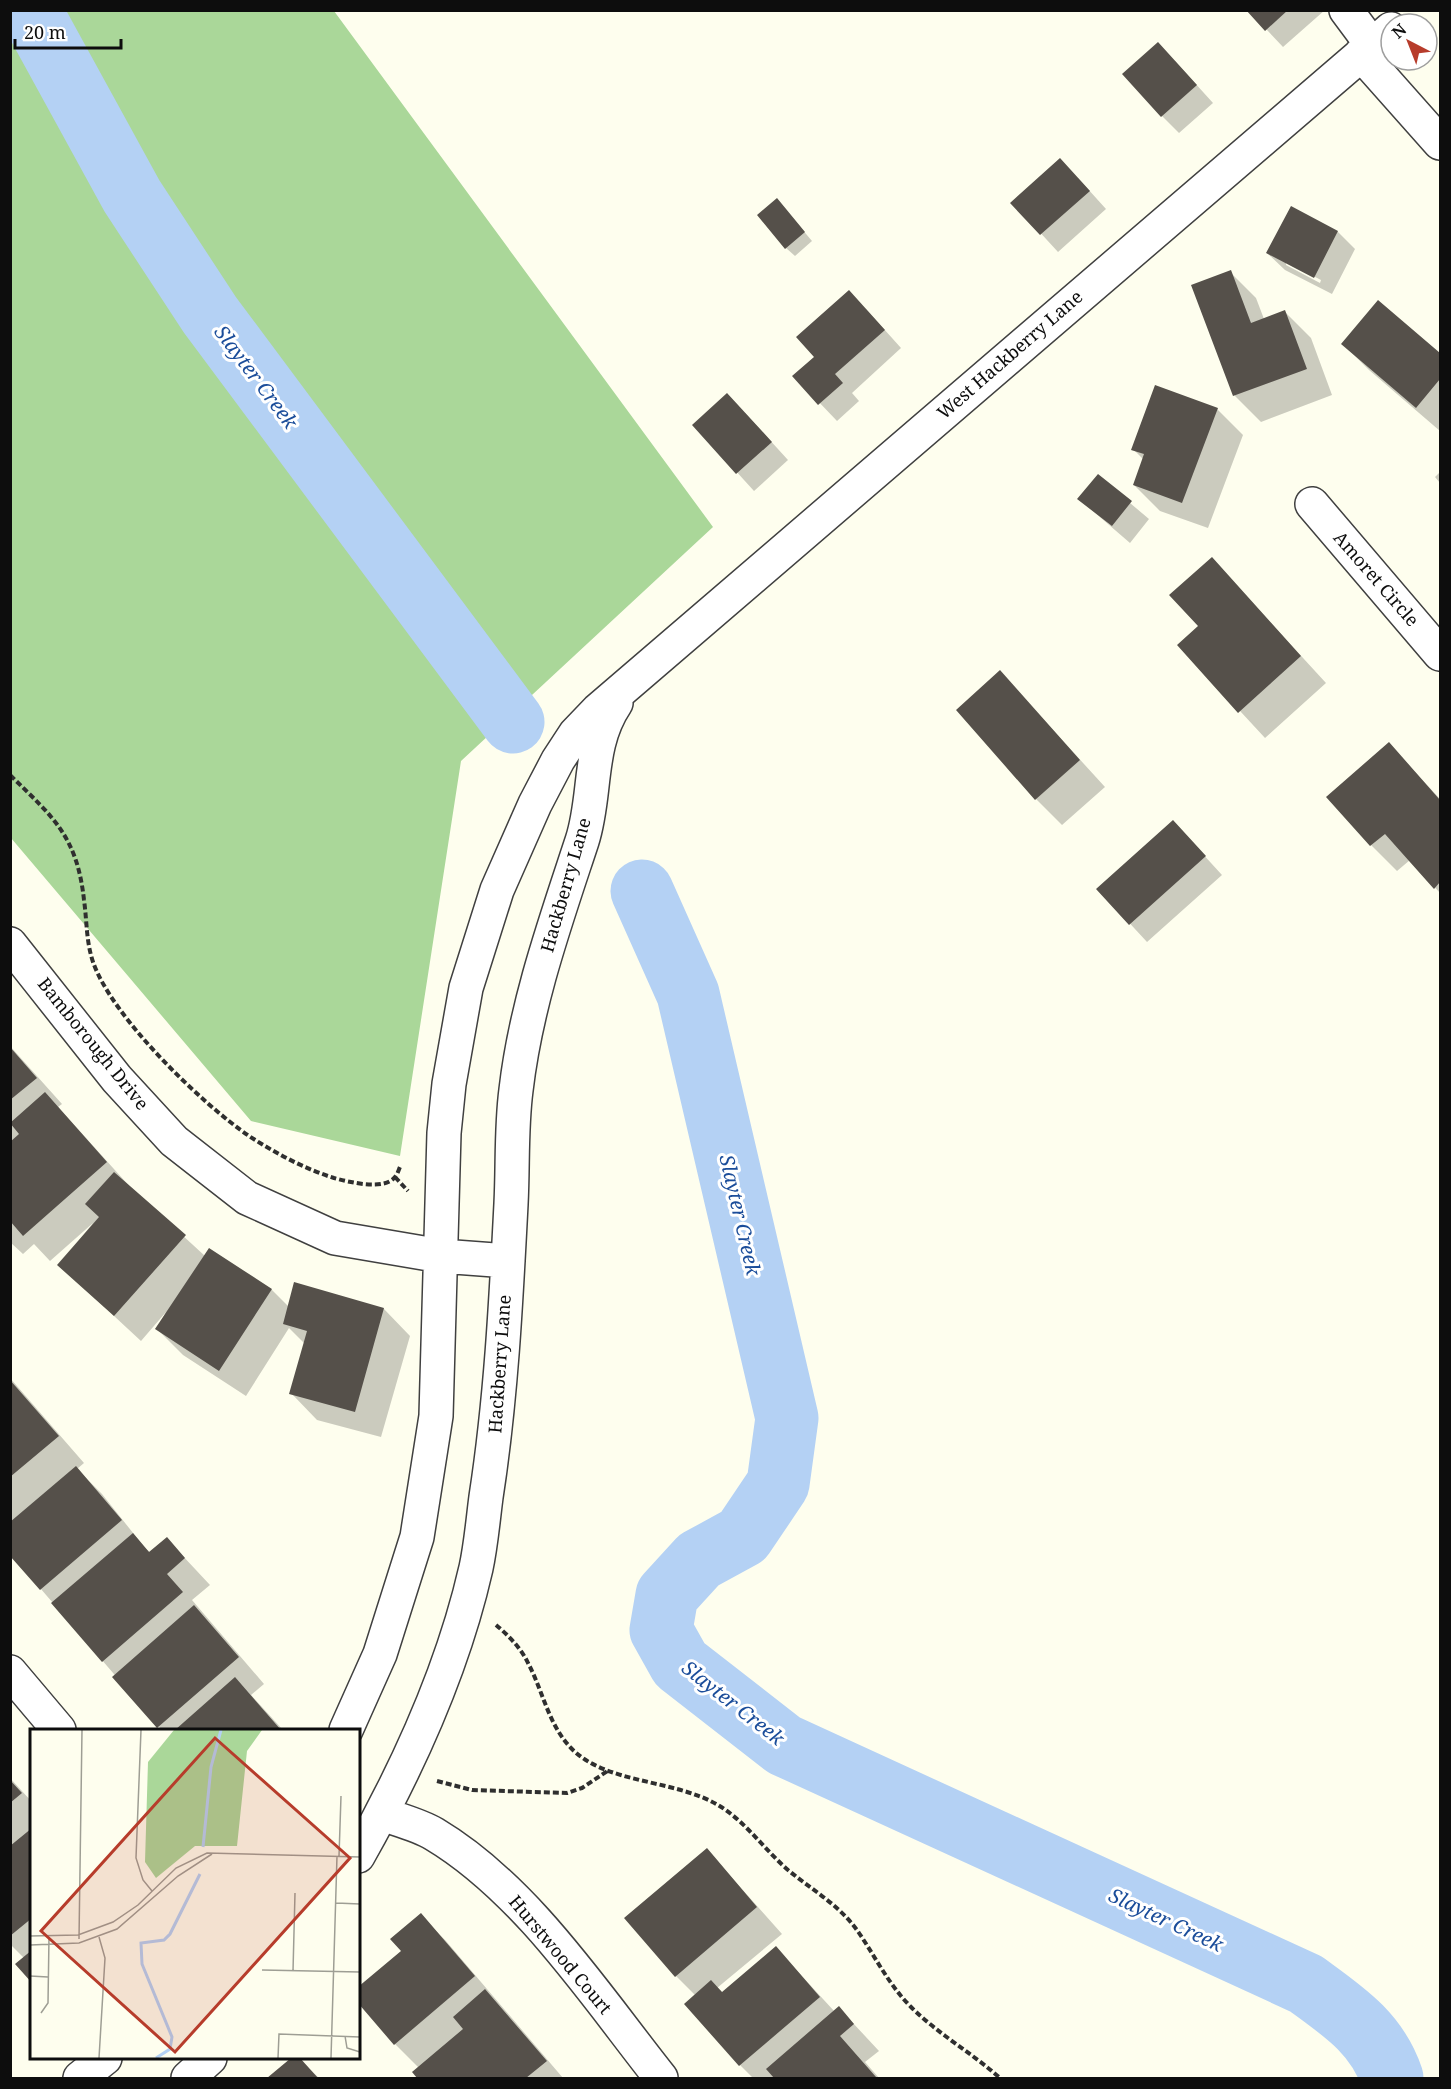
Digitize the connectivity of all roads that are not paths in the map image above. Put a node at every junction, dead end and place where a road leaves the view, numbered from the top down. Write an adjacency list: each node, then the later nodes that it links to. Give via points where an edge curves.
1 (1346, 10): 2 (street)
2 (1375, 43): 3 (street); 6 (street, West Hackberry Lane)
3 (1440, 143)
4 (1312, 504): 5 (street, Amoret Circle)
5 (1440, 654)
6 (630, 682): 8 (street, via 575,734 558,760 497,890 466,988 449,1084); 9 (street, Hackberry Lane, via 608,714 598,741 586,828 560,902 526,1027 516,1093)
7 (10, 944): 8 (street, Bamborough Drive, via 117,1079 167,1133 247,1198 335,1238)
8 (441, 1256): 9 (street, Bamborough Drive); 12 (street, via 436,1416 417,1537 380,1654)
9 (508, 1261): 13 (street, Hackberry Lane, via 495,1440 476,1568 445,1672)
10 (10, 1672): 11 (street)
11 (57, 1729)
12 (347, 1729)
13 (382, 1814): 14 (street, Hackberry Lane); 19 (street, Hurstwood Court, via 432,1833 474,1863 525,1908)
14 (360, 1852)
15 (104, 2059): 17 (street)
16 (209, 2059): 18 (street)
17 (80, 2079)
18 (188, 2079)
19 (661, 2079)

